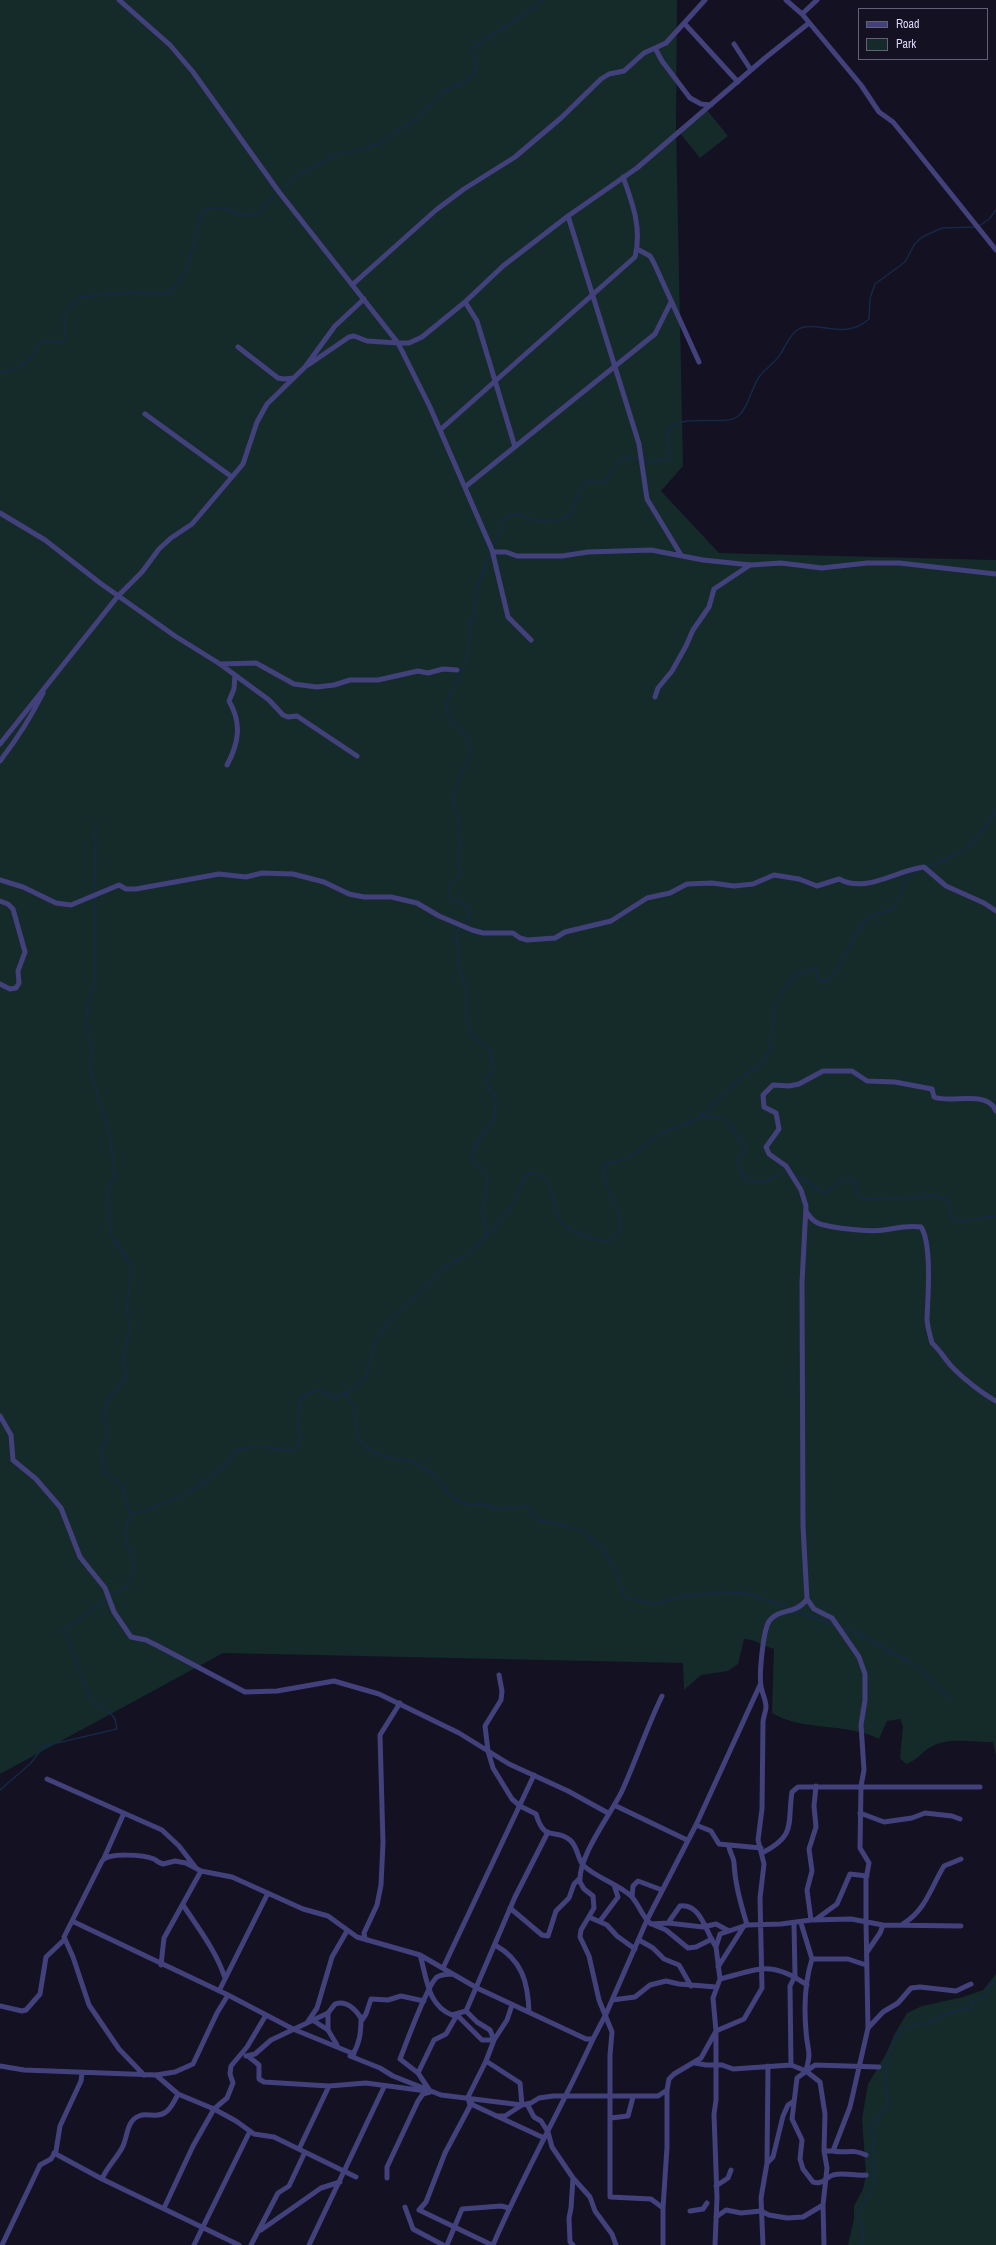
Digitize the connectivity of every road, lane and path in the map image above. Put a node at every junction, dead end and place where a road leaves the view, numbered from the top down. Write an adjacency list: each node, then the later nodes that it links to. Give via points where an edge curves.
1 (119, 0): 17 (street, via 170,45 193,72 279,192)
2 (705, 0): 6 (street)
3 (786, 0): 5 (street)
4 (817, 0): 5 (street)
5 (802, 14): 7 (street)
6 (684, 23): 9 (street, via 673,38); 11 (street)
7 (809, 23): 10 (street); 16 (street, via 861,85 879,112 892,122 911,144)
8 (734, 44): 10 (street)
9 (655, 48): 12 (street, via 690,98 701,104); 17 (street, via 644,53 624,71 609,74 600,80 515,157 436,210)
10 (751, 70): 11 (street)
11 (738, 82): 12 (street)
12 (711, 105): 13 (street)
13 (623, 177): 14 (street); 15 (street, via 637,219)
14 (568, 216): 18 (street); 20 (street, via 503,266)
15 (637, 249): 18 (street, via 630,263); 21 (street, via 650,256)
16 (996, 250)
17 (352, 284): 19 (street)
18 (592, 296): 26 (street); 28 (street)
19 (364, 299): 22 (street); 25 (street, via 335,326)
20 (465, 302): 22 (street, via 417,341); 28 (street, via 477,321)
21 (671, 302): 24 (street); 26 (street, via 658,330)
22 (398, 343): 25 (street, via 349,337); 30 (street)
23 (238, 347): 27 (street, via 278,378)
24 (699, 362)
25 (305, 368): 27 (street)
26 (614, 368): 31 (street); 36 (street, via 639,444 647,499)
27 (294, 378): 32 (street, via 261,412 243,464)
28 (494, 382): 30 (street); 31 (street)
29 (145, 414): 32 (street)
30 (440, 430): 33 (street)
31 (515, 447): 33 (street)
32 (232, 477): 39 (street, via 192,524 159,549 142,572)
33 (465, 487): 35 (street)
34 (0, 513): 39 (street, via 45,540)
35 (492, 552): 36 (street, via 506,552 517,556 562,556 651,550); 40 (street, via 508,617)
36 (681, 555): 37 (street)
37 (751, 565): 38 (street, via 781,563 822,568 867,563 910,564); 45 (street, via 714,588 709,607)
38 (996, 574)
39 (118, 596): 41 (street); 44 (street)
40 (531, 640)
41 (220, 664): 42 (street, via 256,663 294,684 317,687 350,680 384,679 418,671 428,673 443,669); 43 (street)
42 (457, 670)
43 (235, 675): 47 (street, via 269,700 286,717 297,716); 49 (street, via 234,689 229,701 238,721 238,738)
44 (47, 684): 46 (street); 48 (street, via 34,712)
45 (655, 697)
46 (0, 744)
47 (357, 756)
48 (0, 761)
49 (227, 765)
50 (0, 880): 52 (street, via 56,903 71,905 119,886 136,889 219,874 246,877 262,873 293,874 324,882 349,894 391,897 417,903 472,930 483,933 513,933 527,940 555,938 565,932 611,921 648,898 670,893 687,884 712,883 734,886 752,884 774,875 799,879 817,886 839,879 850,884 862,884 907,870 924,868 946,886)
51 (0, 901): 53 (street, via 13,909 25,952 18,971 19,983 16,988 10,989)
52 (996, 911)
53 (0, 984)
54 (996, 1111): 55 (street, via 989,1103 965,1098 938,1099 934,1097 932,1089 895,1082 867,1081 852,1071 823,1071 799,1084 773,1085 763,1095 763,1104 766,1109 776,1113 779,1129 766,1147 769,1154 786,1166 801,1190)
55 (806, 1210): 56 (street, via 821,1226 830,1228 871,1231 921,1227 928,1247 930,1304 927,1319 932,1343 941,1350 955,1370 980,1392); 58 (street, via 802,1283 803,1526)
56 (996, 1401)
57 (0, 1416): 62 (street, via 11,1436 13,1460 40,1484 61,1508 80,1557 106,1588 112,1608 131,1637 152,1643 245,1692 277,1691 334,1681 380,1694)
58 (807, 1599): 60 (street, via 803,1606 770,1620 765,1632); 67 (street, via 814,1609 832,1618 859,1657 865,1674 866,1700 861,1725 864,1770)
59 (499, 1675): 63 (street, via 501,1700 485,1726)
60 (760, 1685): 75 (street); 79 (street, via 766,1708 763,1722 762,1809 758,1840)
61 (662, 1696): 69 (street)
62 (400, 1704): 63 (street, via 459,1733); 112 (street, via 380,1735 383,1836 381,1885 377,1905 364,1933)
63 (488, 1752): 64 (street); 70 (street, via 497,1776 512,1799)
64 (534, 1775): 70 (street); 72 (street)
65 (47, 1779): 71 (street)
66 (816, 1786): 67 (street); 79 (street, via 794,1789 790,1825 783,1840); 95 (street, via 816,1827 809,1849 812,1870 807,1890)
67 (861, 1786): 68 (street); 73 (street)
68 (980, 1787)
69 (614, 1805): 72 (street); 77 (street)
70 (520, 1806): 76 (street, via 536,1814 539,1825); 124 (street)
71 (124, 1813): 80 (street); 83 (street, via 172,1838)
72 (608, 1813): 82 (street, via 588,1852)
73 (860, 1813): 74 (street, via 884,1822 916,1818 925,1813); 84 (street, via 860,1848 869,1863)
74 (960, 1819)
75 (696, 1825): 77 (street); 78 (street, via 711,1831 719,1844)
76 (548, 1832): 82 (street, via 568,1838 578,1850); 91 (street)
77 (687, 1840): 87 (street)
78 (729, 1846): 79 (street); 104 (street)
79 (762, 1851): 100 (street, via 764,1868)
80 (104, 1858): 83 (street, via 133,1856 153,1859 163,1864 175,1861); 96 (street)
81 (961, 1859): 105 (street, via 944,1866 938,1882 918,1913)
82 (584, 1866): 85 (street); 86 (street)
83 (199, 1870): 88 (street, via 232,1877); 90 (street)
84 (867, 1876): 95 (street, via 850,1874 837,1904); 98 (street)
85 (580, 1878): 91 (street, via 574,1884 570,1897 556,1911 548,1936 542,1935); 92 (street, via 582,1885 593,1896 593,1912)
86 (614, 1884): 89 (street); 93 (street, via 618,1897)
87 (662, 1890): 89 (street, via 638,1882 633,1886); 94 (street)
88 (268, 1893): 108 (street, via 311,1912 332,1918); 128 (street)
89 (632, 1897): 94 (street)
90 (183, 1905): 121 (street, via 164,1938); 128 (street, via 220,1962)
91 (510, 1908): 115 (street)
92 (589, 1917): 93 (street); 145 (street, via 580,1937 589,1956 599,2000)
93 (600, 1920): 117 (street)
94 (647, 1920): 103 (street); 113 (street)
95 (813, 1920): 97 (street); 98 (street, via 851,1919)
96 (72, 1921): 111 (street); 121 (street)
97 (802, 1922): 101 (street); 120 (street)
98 (866, 1922): 102 (street); 118 (street)
99 (668, 1923): 103 (street); 107 (street); 107 (street, via 681,1905 694,1909)
100 (760, 1923): 101 (street); 104 (street); 125 (street)
101 (794, 1923): 127 (street)
102 (884, 1924): 105 (street); 118 (street)
103 (654, 1925): 114 (street, via 666,1930 688,1948)
104 (745, 1925): 109 (street); 123 (street)
105 (902, 1925): 106 (street)
106 (961, 1926)
107 (705, 1927): 109 (street, via 716,1924); 114 (street)
108 (347, 1931): 112 (street); 150 (street, via 332,1956 317,2008)
109 (728, 1931): 110 (street)
110 (720, 1934): 114 (street); 116 (street)
111 (65, 1939): 141 (street, via 46,1957 42,1990 26,2010); 172 (street, via 74,1957 89,2005 119,2049)
112 (364, 1939): 119 (street)
113 (639, 1940): 117 (street); 132 (street, via 664,1958 679,1965)
114 (710, 1940): 116 (street)
115 (495, 1945): 134 (street); 143 (street, via 512,1956 519,1967 526,1985)
116 (716, 1947): 123 (street)
117 (635, 1949): 139 (street)
118 (866, 1953): 122 (street)
119 (420, 1955): 124 (street); 136 (street)
120 (812, 1959): 122 (street, via 848,1960); 131 (street)
121 (161, 1964): 135 (street)
122 (866, 1965): 151 (street)
123 (718, 1967): 129 (street)
124 (443, 1968): 126 (street)
125 (762, 1968): 127 (street, via 773,1968); 129 (street); 154 (street, via 762,1988 747,2014 738,2022)
126 (452, 1974): 134 (street); 136 (street, via 437,1978)
127 (795, 1976): 131 (street); 163 (street, via 790,1986)
128 (225, 1978): 135 (street)
129 (720, 1979): 133 (street)
130 (971, 1984): 151 (street, via 956,1991 911,1988 898,2003 882,2012)
131 (807, 1985): 169 (street, via 806,2031 810,2055)
132 (691, 1986): 133 (street); 139 (street, via 666,1981 650,1985 636,1997)
133 (716, 1987): 154 (street, via 713,2002)
134 (477, 1988): 140 (street); 142 (street)
135 (219, 1991): 137 (street)
136 (429, 1992): 138 (street); 147 (street, via 442,2009)
137 (228, 1995): 146 (street); 173 (street, via 217,2012 193,2064 175,2072)
138 (424, 2000): 148 (street, via 402,1996 388,2000 370,1999); 171 (street, via 400,2059)
139 (612, 2000): 145 (street)
140 (512, 2005): 143 (street); 156 (street, via 507,2020)
141 (0, 2006)
142 (466, 2011): 147 (street); 156 (street, via 490,2030)
143 (528, 2012): 155 (street, via 586,2039)
144 (328, 2013): 148 (street, via 335,2004 344,2002); 149 (street); 153 (street)
145 (606, 2014): 155 (street); 180 (street, via 613,2037 610,2055)
146 (266, 2015): 152 (street); 160 (street)
147 (457, 2015): 156 (street, via 482,2040); 171 (street, via 446,2034 434,2040)
148 (362, 2020): 159 (street, via 361,2037)
149 (314, 2021): 150 (street); 153 (street)
150 (307, 2023): 152 (street)
151 (868, 2028): 164 (street)
152 (293, 2029): 157 (street); 158 (street)
153 (328, 2030): 157 (street)
154 (716, 2031): 162 (street, via 707,2050); 166 (street)
155 (593, 2039): 179 (street)
156 (494, 2040): 161 (street)
157 (337, 2045): 159 (street)
158 (248, 2056): 160 (street); 174 (street, via 259,2065 259,2079 264,2082)
159 (352, 2056): 177 (street)
160 (239, 2057): 185 (street, via 230,2068 233,2083 229,2096)
161 (486, 2061): 181 (street); 184 (street, via 520,2083)
162 (695, 2063): 166 (street); 176 (street, via 671,2076)
163 (791, 2065): 167 (street); 169 (street)
164 (860, 2065): 168 (street); 169 (street, via 815,2065); 193 (street, via 850,2107)
165 (0, 2066): 170 (street)
166 (716, 2066): 167 (street, via 722,2065 733,2069); 207 (street)
167 (768, 2066): 197 (street)
168 (879, 2067)
169 (806, 2071): 183 (street, via 797,2078); 192 (street, via 820,2082 824,2114)
170 (82, 2073): 172 (street); 195 (street, via 81,2081 60,2126 58,2147)
171 (418, 2073): 177 (street)
172 (144, 2075): 173 (street)
173 (156, 2075): 178 (street)
174 (329, 2086): 175 (street, via 366,2083); 191 (street)
175 (384, 2087): 177 (street); 199 (street)
176 (666, 2090): 182 (street, via 658,2096); 213 (street, via 667,2147)
177 (431, 2092): 181 (street); 202 (street, via 423,2094 418,2101 386,2167)
178 (178, 2094): 185 (street); 204 (street, via 171,2108 164,2114 139,2116 134,2120 127,2129 122,2148 106,2168)
179 (566, 2096): 180 (street); 184 (street, via 543,2097); 189 (street)
180 (611, 2096): 182 (street); 187 (street)
181 (468, 2097): 184 (street); 186 (street, via 473,2105); 217 (street, via 470,2106 445,2153 426,2202 419,2210)
182 (633, 2097): 187 (street, via 628,2116)
183 (794, 2101): 197 (street, via 788,2105 783,2116 773,2157); 205 (street, via 792,2119 802,2140 800,2159 803,2169 812,2182)
184 (525, 2105): 186 (street, via 505,2116); 189 (street)
185 (214, 2109): 188 (street); 210 (street, via 193,2146)
186 (496, 2116): 190 (street)
187 (610, 2118): 213 (street, via 610,2197 651,2199)
188 (250, 2131): 191 (street, via 261,2136 274,2137); 218 (street)
189 (548, 2132): 190 (street); 203 (street, via 552,2147)
190 (544, 2138): 212 (street)
191 (298, 2149): 194 (street)
192 (824, 2151): 193 (street); 205 (street)
193 (833, 2151): 196 (street, via 840,2153 854,2150)
194 (305, 2152): 199 (street); 219 (street, via 289,2186 278,2193)
195 (54, 2153): 204 (street); 222 (street, via 51,2159 40,2165)
196 (866, 2156)
197 (767, 2163): 215 (street)
198 (731, 2170): 207 (street, via 728,2178)
199 (344, 2171): 201 (street); 206 (street)
200 (866, 2176): 205 (street, via 834,2175)
201 (356, 2177)
202 (387, 2178)
203 (573, 2178): 221 (street, via 569,2218); 229 (street, via 590,2197 595,2211 612,2234)
204 (102, 2179): 210 (street)
205 (826, 2181): 209 (street)
206 (340, 2182): 219 (street, via 322,2188); 225 (street)
207 (716, 2186): 216 (street)
208 (707, 2203): 214 (street, via 703,2209)
209 (823, 2205): 215 (street, via 803,2216 787,2218); 233 (street)
210 (164, 2208): 218 (street)
211 (405, 2208): 226 (street, via 413,2229)
212 (509, 2208): 217 (street, via 501,2206 462,2209); 228 (street)
213 (663, 2208): 230 (street)
214 (690, 2211)
215 (761, 2211): 216 (street, via 741,2213 726,2210); 232 (street)
216 (716, 2217): 231 (street)
217 (455, 2228): 227 (street); 228 (street)
218 (203, 2229): 220 (street); 223 (street)
219 (260, 2231): 224 (street)
220 (197, 2244)
221 (571, 2244)
222 (2, 2245)
223 (239, 2245)
224 (251, 2245)
225 (309, 2245)
226 (443, 2245)
227 (447, 2245)
228 (493, 2245)
229 (616, 2245)
230 (663, 2245)
231 (715, 2245)
232 (763, 2245)
233 (824, 2245)

